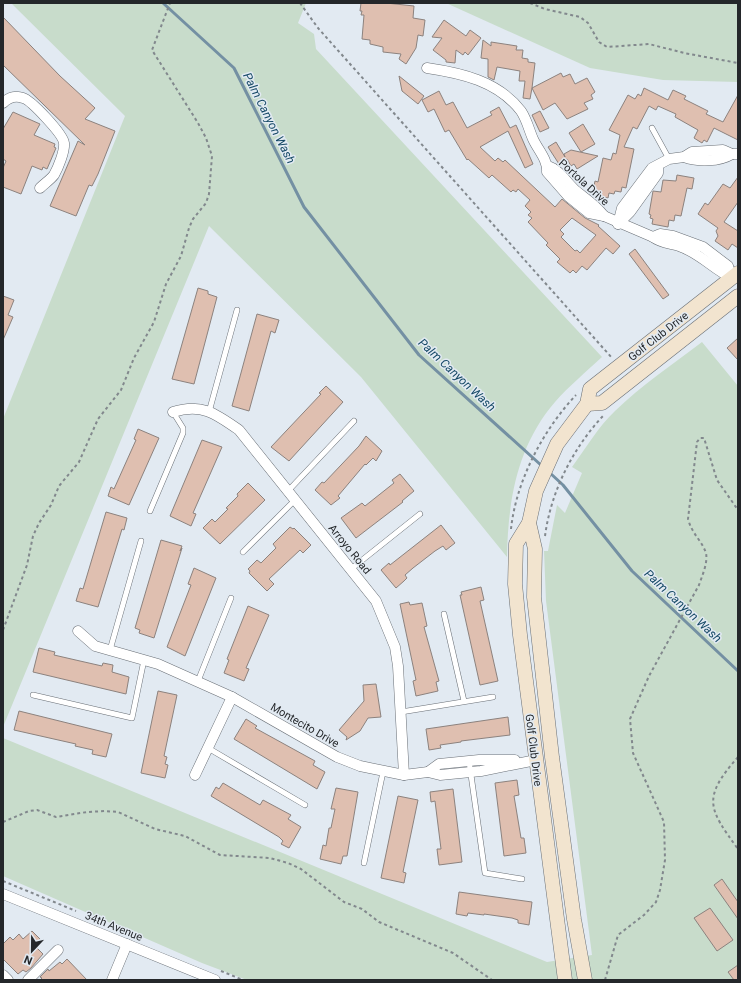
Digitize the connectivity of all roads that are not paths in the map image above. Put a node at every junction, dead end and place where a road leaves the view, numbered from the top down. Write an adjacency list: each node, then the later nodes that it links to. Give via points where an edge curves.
1 (427, 68): 7 (street, Portola Drive, via 468,76 498,90 521,112 548,166 547,172 568,196 589,213 604,216)
2 (3, 103): 6 (street, via 7,98 24,98 61,134 64,142 63,151 54,174)
3 (652, 128): 5 (lane)
4 (735, 154): 5 (street, via 716,150 692,152 684,157)
5 (669, 159): 7 (street, via 652,168 622,208)
6 (40, 188)
7 (618, 224): 8 (street, Portola Drive, via 653,237 660,234 673,236 703,247 728,266)
8 (735, 275): 11 (street, Golf Club Drive, via 590,389)
9 (738, 296): 11 (street, Golf Club Drive, via 602,403)
10 (237, 310): 13 (lane)
11 (586, 404): 19 (street, Golf Club Drive, via 557,444 536,491)
12 (172, 412): 13 (street, Arroyo Road, via 198,408); 17 (lane, via 184,428 183,433)
13 (209, 412): 15 (street, Arroyo Road, via 239,430)
14 (354, 421): 15 (lane)
15 (288, 491): 16 (street, Arroyo Road)
16 (295, 500): 21 (lane); 22 (street, Arroyo Road)
17 (150, 511)
18 (420, 514): 22 (lane)
19 (529, 523): 35 (street, Golf Club Drive, via 535,549 534,597); 36 (street, Golf Club Drive, via 516,544 515,584)
20 (141, 541): 26 (lane)
21 (243, 552)
22 (351, 569): 33 (street, Arroyo Road, via 376,601 388,625 398,666)
23 (231, 598): 28 (lane)
24 (444, 614): 32 (lane)
25 (78, 631): 26 (street, Montecito Drive, via 95,646)
26 (110, 650): 27 (street, Montecito Drive)
27 (144, 660): 28 (street, Montecito Drive); 29 (lane, via 132,718)
28 (198, 681): 30 (street, Montecito Drive)
29 (33, 695)
30 (232, 697): 34 (street); 38 (street, Montecito Drive, via 337,757)
31 (493, 697): 32 (lane)
32 (464, 701): 33 (lane)
33 (401, 712): 41 (street, Arroyo Road)
34 (208, 748): 42 (street); 43 (lane)
35 (552, 757): 36 (street); 55 (street, Golf Club Drive)
36 (536, 760): 37 (street); 40 (street, Montecito Drive); 54 (street, Golf Club Drive)
37 (469, 761): 39 (street, via 439,764); 40 (lane)
38 (383, 772): 41 (street, Montecito Drive); 44 (lane)
39 (428, 772): 40 (street, Montecito Drive, via 440,775); 41 (street, Montecito Drive)
40 (470, 773): 45 (lane, via 485,873)
41 (404, 775)
42 (195, 776)
43 (305, 805)
44 (364, 863)
45 (522, 880)
46 (3, 894): 47 (street, 34th Avenue)
47 (127, 944): 52 (street); 53 (street, 34th Avenue)
48 (58, 950): 51 (street)
49 (3, 975): 50 (street)
50 (8, 980)
51 (28, 980)
52 (112, 980)
53 (215, 980)
54 (565, 980)
55 (585, 980)

